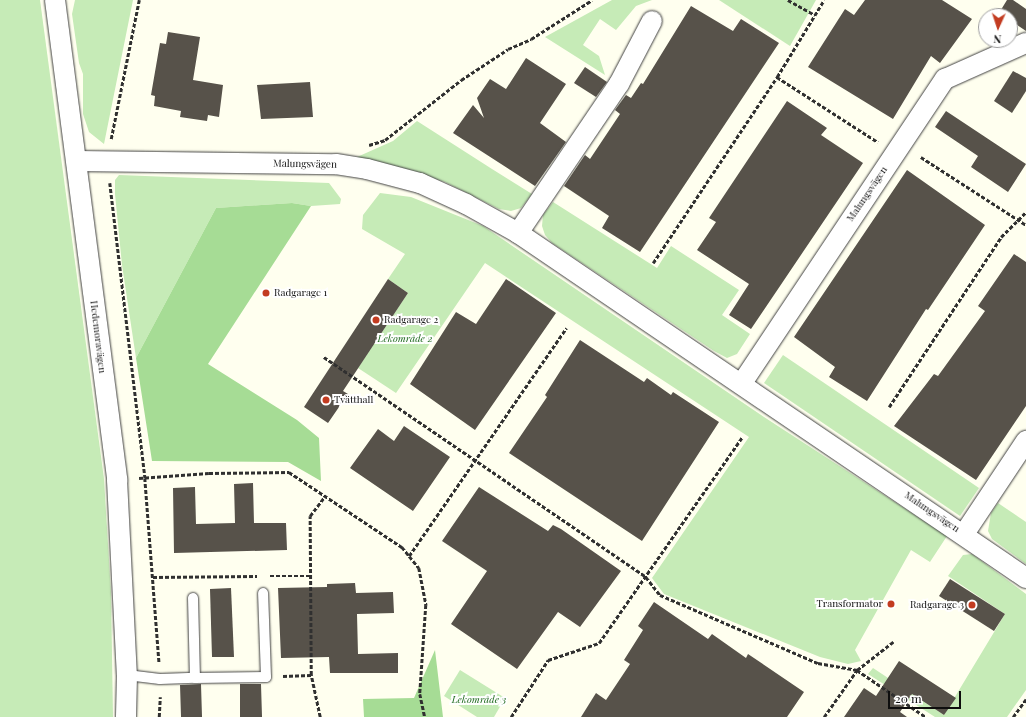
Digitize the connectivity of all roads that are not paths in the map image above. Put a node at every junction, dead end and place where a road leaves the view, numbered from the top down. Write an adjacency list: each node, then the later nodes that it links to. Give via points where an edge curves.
1 (55, 0): 4 (street, Hedemoravägen)
2 (652, 21): 5 (street, via 619,84)
3 (1026, 43): 6 (street, Malungsvägen, via 945,79)
4 (77, 161): 5 (street, Malungsvägen, via 336,164 367,169 420,183 466,204); 12 (street, Hedemoravägen, via 117,480)
5 (518, 233): 6 (street, Malungsvägen)
6 (742, 383): 8 (street, Malungsvägen)
7 (1026, 441): 8 (street, Malungsvägen)
8 (964, 534): 9 (street, Malungsvägen)
9 (1026, 578)
10 (263, 593): 13 (lane, via 266,677)
11 (193, 598): 13 (lane)
12 (127, 675): 13 (lane); 14 (street, Hedemoravägen)
13 (195, 678)
14 (126, 717)

